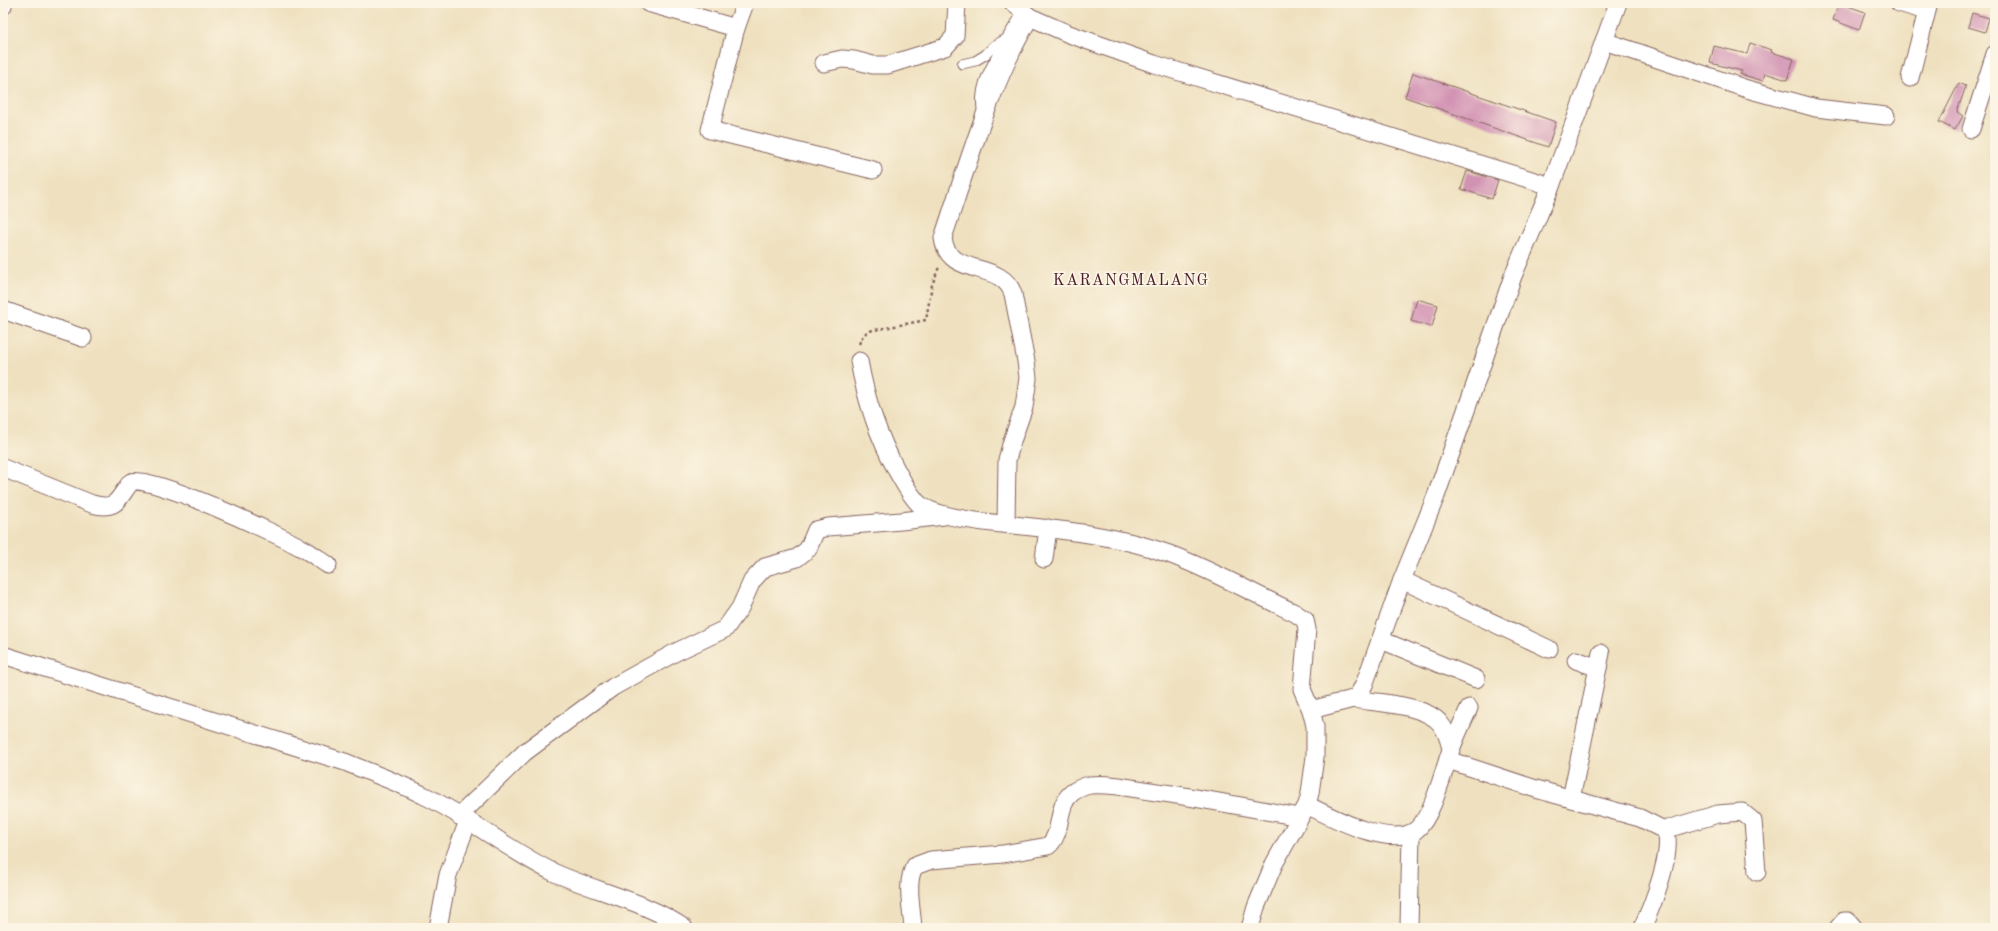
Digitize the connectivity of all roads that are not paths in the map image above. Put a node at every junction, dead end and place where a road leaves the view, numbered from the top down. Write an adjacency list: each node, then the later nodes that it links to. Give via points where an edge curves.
1 (4, 3): 7 (street)
2 (648, 3): 10 (street)
3 (745, 3): 10 (street)
4 (958, 3): 14 (street, via 955,36 945,47 888,65 842,59)
5 (1618, 3): 12 (street)
6 (1899, 3): 8 (street)
7 (3, 6)
8 (1927, 7): 16 (street)
9 (1022, 11): 11 (lane); 18 (street, via 1008,58); 21 (street, via 1069,34 1154,64)
10 (736, 28): 20 (street, via 710,130)
11 (1006, 40): 15 (lane, via 995,45 980,58); 18 (lane, via 985,78 980,103)
12 (1604, 41): 17 (street, via 1747,89 1816,108); 21 (street)
13 (1995, 54): 19 (street)
14 (824, 63)
15 (962, 64)
16 (1910, 78)
17 (1886, 116)
18 (983, 117): 27 (street, via 944,238 948,252 959,262 1005,280 1013,294 1026,361 1028,386 1024,407 1009,450)
19 (1971, 129)
20 (873, 170)
21 (1551, 186): 31 (street, via 1513,276 1436,496)
22 (3, 310): 23 (street)
23 (82, 338)
24 (859, 361): 26 (street, via 876,430 901,479 919,504)
25 (3, 468): 30 (street, via 105,507 116,502 131,482 144,481 280,536)
26 (947, 515): 27 (street); 43 (street, via 820,528 814,532 811,547 798,558 766,567 752,581 740,608 725,629 676,652 613,687 525,752)
27 (1006, 524): 28 (street)
28 (1048, 528): 29 (street); 39 (street, via 1120,541 1168,554 1304,618 1307,629 1302,689)
29 (1044, 559)
30 (328, 565)
31 (1402, 580): 32 (street); 33 (street)
32 (1381, 640): 36 (street); 37 (street, via 1364,685)
33 (1549, 649)
34 (3, 655): 43 (street, via 345,762 424,795)
35 (1576, 660): 41 (street, via 1600,660)
36 (1476, 679)
37 (1353, 699): 39 (street); 40 (street, via 1402,707 1431,716 1444,730)
38 (1469, 708): 40 (street)
39 (1311, 710): 42 (street, via 1315,726 1315,757 1310,793)
40 (1450, 754): 41 (street, via 1494,776); 45 (street, via 1426,816 1421,826)
41 (1571, 799): 44 (street, via 1640,818)
42 (1304, 811): 45 (street, via 1369,831 1396,836); 49 (street, via 1114,785 1089,785 1079,788 1069,796 1062,807 1055,837 1048,846 1003,854 931,860 915,866 910,882); 50 (street, via 1274,864)
43 (463, 818): 47 (street); 48 (street, via 552,872 658,913)
44 (1664, 830): 46 (street, via 1718,814 1742,812 1753,821); 52 (street, via 1668,840 1666,856)
45 (1411, 833): 51 (street)
46 (1757, 872)
47 (438, 928)
48 (684, 928)
49 (913, 928)
50 (1250, 928)
51 (1409, 928)
52 (1642, 928)
53 (1838, 928): 54 (street, via 1844,921 1848,921)
54 (1854, 928)

